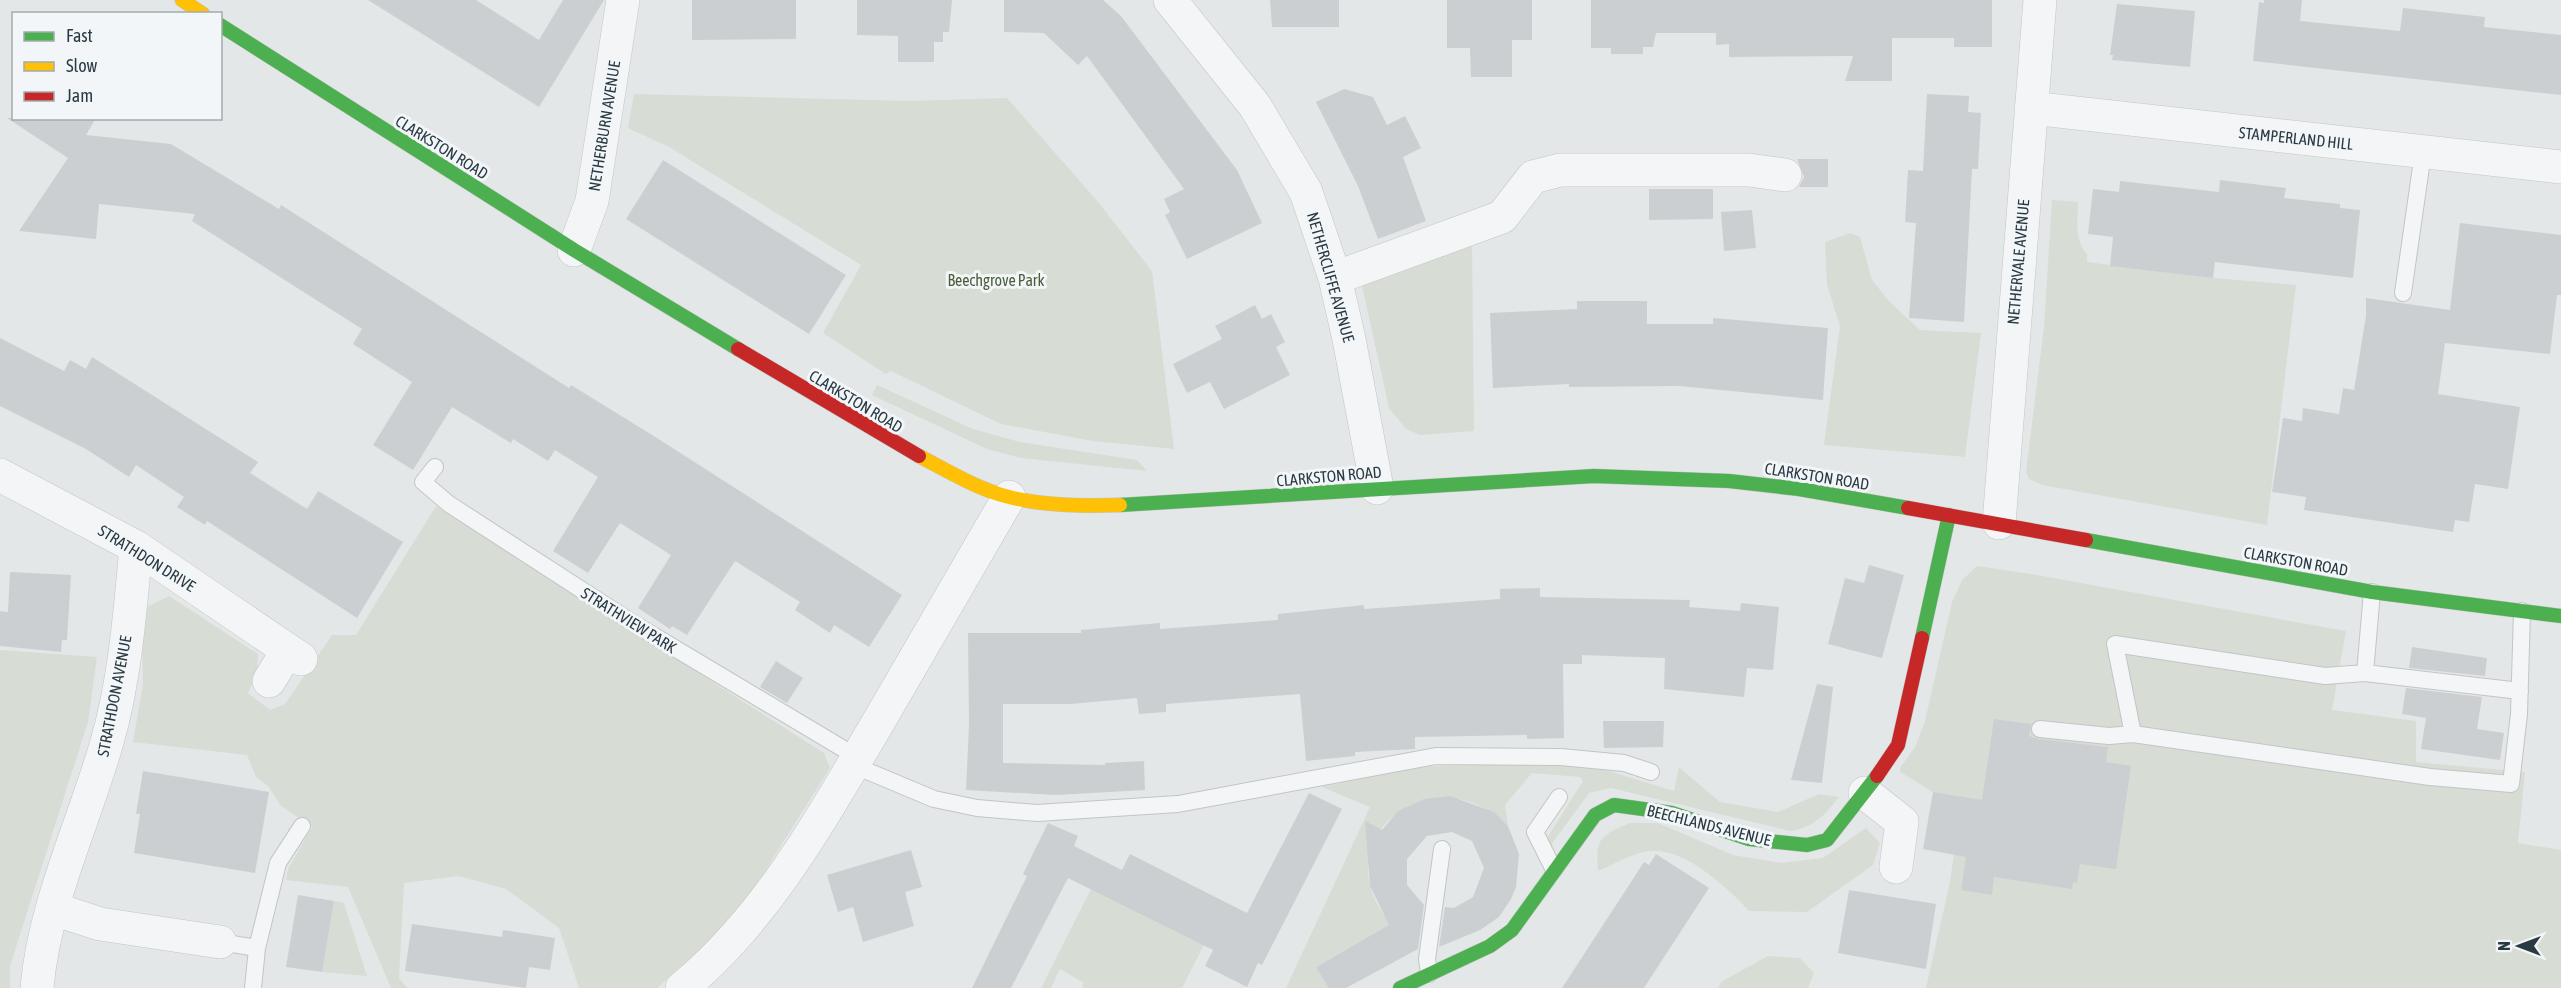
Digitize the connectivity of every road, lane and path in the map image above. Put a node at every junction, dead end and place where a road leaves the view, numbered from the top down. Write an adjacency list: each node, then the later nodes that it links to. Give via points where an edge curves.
1 (182, 0): 5 (main road)
2 (623, 0): 11 (street, NETHERBURN AVENUE, via 592,201)
3 (1170, 0): 12 (street, NETHERCLIFFE AVENUE, via 1255,106 1284,154 1306,192)
4 (2040, 0): 7 (street, NETHERVALE AVENUE)
5 (200, 12)
6 (222, 26): 11 (main road, CLARKSTON ROAD)
7 (2031, 108): 8 (street, STAMPERLAND HILL); 19 (street, NETHERVALE AVENUE)
8 (2422, 153): 9 (street, STAMPERLAND HILL); 13 (lane)
9 (2561, 167)
10 (1785, 175): 12 (street, via 1749,170 1560,170 1533,177 1502,217)
11 (574, 250): 17 (main road, CLARKSTON ROAD, via 894,443)
12 (1335, 278): 16 (street, NETHERCLIFFE AVENUE)
13 (2403, 293)
14 (435, 467): 29 (lane, STRATHVIEW PARK, via 423,482 450,504)
15 (0, 475): 20 (street, STRATHDON DRIVE)
16 (1377, 488): 17 (main road, CLARKSTON ROAD, via 1138,506 1087,506); 18 (main road, CLARKSTON ROAD, via 1594,476 1675,478 1766,484)
17 (1009, 498): 29 (street)
18 (1949, 515): 19 (main road, CLARKSTON ROAD); 31 (main road, BEECHLANDS AVENUE, via 1898,745)
19 (1999, 523): 21 (main road, CLARKSTON ROAD)
20 (136, 547): 25 (street, STRATHDON DRIVE, via 294,655); 37 (street, STRATHDON AVENUE, via 108,740)
21 (2372, 592): 22 (main road, CLARKSTON ROAD); 24 (lane)
22 (2522, 611): 23 (main road, CLARKSTON ROAD); 26 (lane)
23 (2561, 616)
24 (2365, 673): 26 (lane); 28 (lane, via 2325,676 2115,644)
25 (269, 681)
26 (2520, 691): 28 (lane, via 2511,784 2430,777)
27 (2040, 729): 28 (lane, via 2109,736)
28 (2133, 734)
29 (855, 761): 30 (lane, via 934,799 977,808 1038,813 1178,804 1436,756 1561,757 1624,763); 43 (street, via 806,842 751,920)
30 (1651, 772)
31 (1865, 793): 35 (street, via 1902,822); 36 (main road, BEECHLANDS AVENUE, via 1827,840 1807,845 1749,839 1672,813 1614,805 1595,815)
32 (1559, 797): 36 (lane, via 1535,832)
33 (302, 826): 39 (lane, via 278,863)
34 (1442, 849): 40 (lane, via 1427,959)
35 (1896, 867)
36 (1554, 870): 40 (main road, BEECHLANDS AVENUE, via 1512,930 1490,946)
37 (54, 909): 38 (street, via 100,924); 41 (street, STRATHDON AVENUE)
38 (220, 942): 39 (lane)
39 (257, 948): 42 (lane)
40 (1429, 974): 44 (main road, BEECHLANDS AVENUE)
41 (37, 988)
42 (253, 988)
43 (682, 988)
44 (1400, 988)

